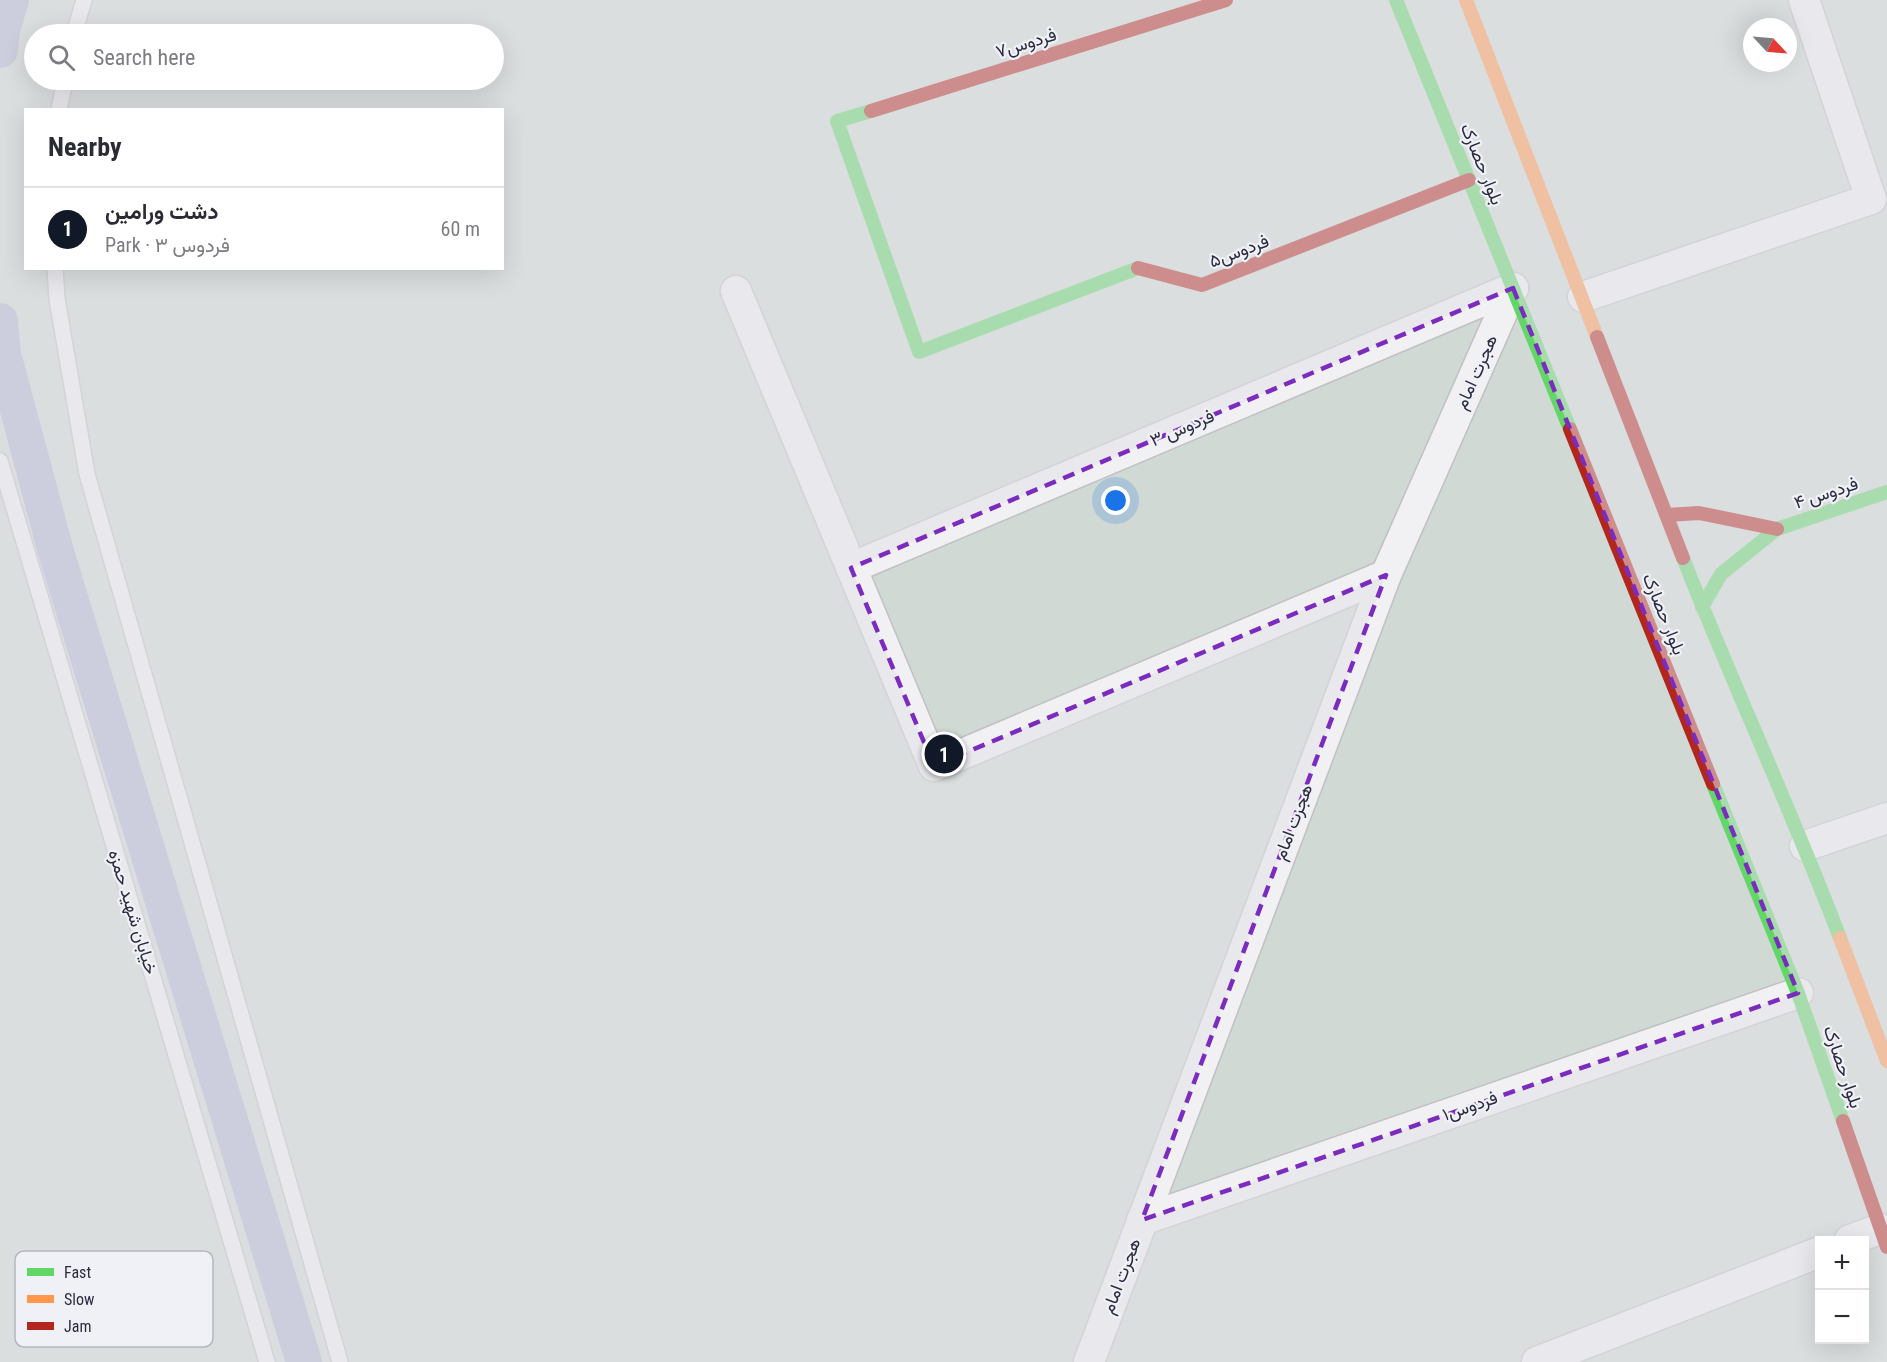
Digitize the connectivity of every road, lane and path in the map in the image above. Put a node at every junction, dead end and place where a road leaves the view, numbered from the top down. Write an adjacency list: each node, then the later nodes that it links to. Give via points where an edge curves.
1 (84, 0): 6 (lane)
2 (1226, 0): 15 (main road, فردوس۷, via 837,121)
3 (1396, 0): 9 (main road, بلوار حصارک)
4 (1466, 0): 14 (main road)
5 (1804, 0): 10 (street)
6 (77, 24)
7 (63, 90): 8 (lane)
8 (59, 108)
9 (1469, 180): 12 (main road, بلوار حصارک); 15 (main road, فردوس۵, via 1202,285 1139,268)
10 (1879, 200): 14 (street)
11 (55, 270): 32 (lane, via 87,474)
12 (1513, 288): 20 (street, فردوس ۳); 21 (street, هجرت امام); 25 (main road, بلوار حصارک)
13 (735, 291): 20 (street)
14 (1583, 297): 18 (main road)
15 (919, 352)
16 (0, 461): 31 (lane, خیابان شهید حمزه)
17 (1887, 492): 19 (main road, فردوس ۴)
18 (1667, 515): 19 (main road, فردوس ۴, via 1699,513); 22 (main road)
19 (1777, 529): 22 (main road, فردوس ۴, via 1721,574)
20 (851, 568): 21 (street, via 934,766)
21 (1386, 576): 27 (street, هجرت امام)
22 (1702, 607): 24 (main road)
23 (1887, 818): 24 (street)
24 (1805, 846): 26 (main road)
25 (1798, 993): 27 (street, فردوس۱); 28 (main road, بلوار حصارک)
26 (1887, 1061)
27 (1142, 1220): 33 (street, هجرت امام)
28 (1884, 1238): 29 (street)
29 (1869, 1239)
30 (1815, 1254): 34 (street)
31 (267, 1362)
32 (340, 1362)
33 (1089, 1362)
34 (1537, 1362)

